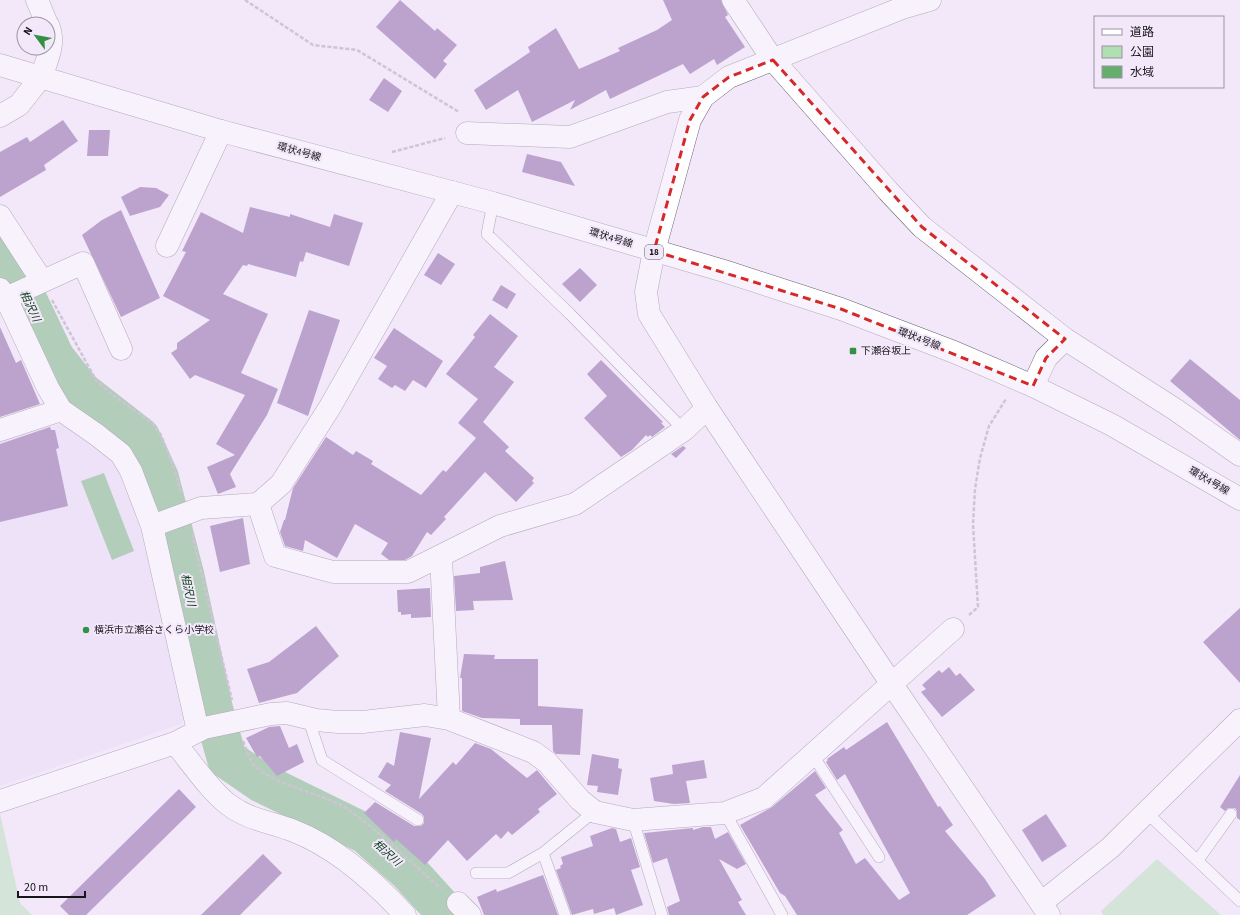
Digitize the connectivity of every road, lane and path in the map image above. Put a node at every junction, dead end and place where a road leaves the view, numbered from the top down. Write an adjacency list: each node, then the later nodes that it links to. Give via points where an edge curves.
1 (37, 0): 5 (street)
2 (244, 0): 13 (path, via 314,45 357,50 459,111 466,122)
3 (733, 0): 7 (street)
4 (930, 0): 7 (street, via 902,8)
5 (44, 16)
6 (48, 56): 9 (street)
7 (773, 60): 10 (street, via 729,77); 22 (street, via 922,227)
8 (0, 65): 9 (street, 環状4号線 / 18)
9 (41, 77): 11 (street, via 20,105); 12 (street, 環状4号線 / 18)
10 (702, 97): 13 (street, via 667,102 570,137); 19 (street, via 690,120)
11 (0, 116)
12 (221, 131): 15 (street, 環状4号線 / 18); 18 (street)
13 (467, 133): 14 (path)
14 (391, 152)
15 (452, 192): 16 (street, 環状4号線 / 18); 31 (street, via 330,407 281,484)
16 (493, 203): 19 (street, 環状4号線 / 18); 28 (lane, via 487,234)
17 (0, 216): 20 (street)
18 (167, 246)
19 (654, 252): 24 (street, 環状4号線 / 18, via 724,271 841,309 954,352); 25 (street, via 646,292 649,314)
20 (38, 282): 21 (street); 23 (street, via 83,263); 32 (path, via 96,380 111,394 151,422 161,435 173,465)
21 (6, 293): 26 (street, via 48,388)
22 (1065, 339): 24 (street); 29 (street, via 1176,410)
23 (121, 349)
24 (1025, 383): 30 (street, 環状4号線 / 18, via 1112,426); 34 (path, via 989,426 980,458 972,524 978,607)
25 (707, 408): 28 (street); 35 (street)
26 (61, 410): 27 (street); 32 (street, via 120,454)
27 (0, 430)
28 (684, 430): 33 (street, via 574,504 500,526)
29 (1240, 455)
30 (1240, 499)
31 (258, 504): 32 (street, via 201,508); 33 (street, via 275,556 333,572 408,572)
32 (170, 520): 39 (path); 40 (street)
33 (441, 557): 37 (street)
34 (953, 629): 35 (street)
35 (891, 683): 42 (street); 56 (street)
36 (308, 718): 37 (street, via 362,722 425,715); 39 (street, via 287,713 271,714); 48 (lane, via 322,760)
37 (449, 719): 44 (street, via 533,752 547,762 580,800)
38 (1240, 720): 45 (street)
39 (235, 723): 40 (street); 55 (path, via 252,762 268,775 344,807 380,834)
40 (201, 730): 41 (street)
41 (175, 743): 43 (street); 57 (street, via 228,805 250,818 294,831 328,848 380,888)
42 (812, 754): 46 (street, via 764,798); 51 (lane)
43 (0, 801)
44 (596, 811): 49 (street, via 608,816); 50 (lane)
45 (1146, 812): 52 (lane); 56 (street)
46 (725, 813): 49 (street); 60 (lane)
47 (1231, 814): 52 (lane)
48 (418, 820)
49 (633, 820): 59 (lane)
50 (543, 853): 53 (lane, via 508,873); 58 (lane)
51 (879, 857)
52 (1198, 860): 54 (lane)
53 (476, 873)
54 (1240, 901)
55 (464, 909)
56 (1045, 909)
57 (405, 915)
58 (565, 915)
59 (662, 915)
60 (782, 915)

